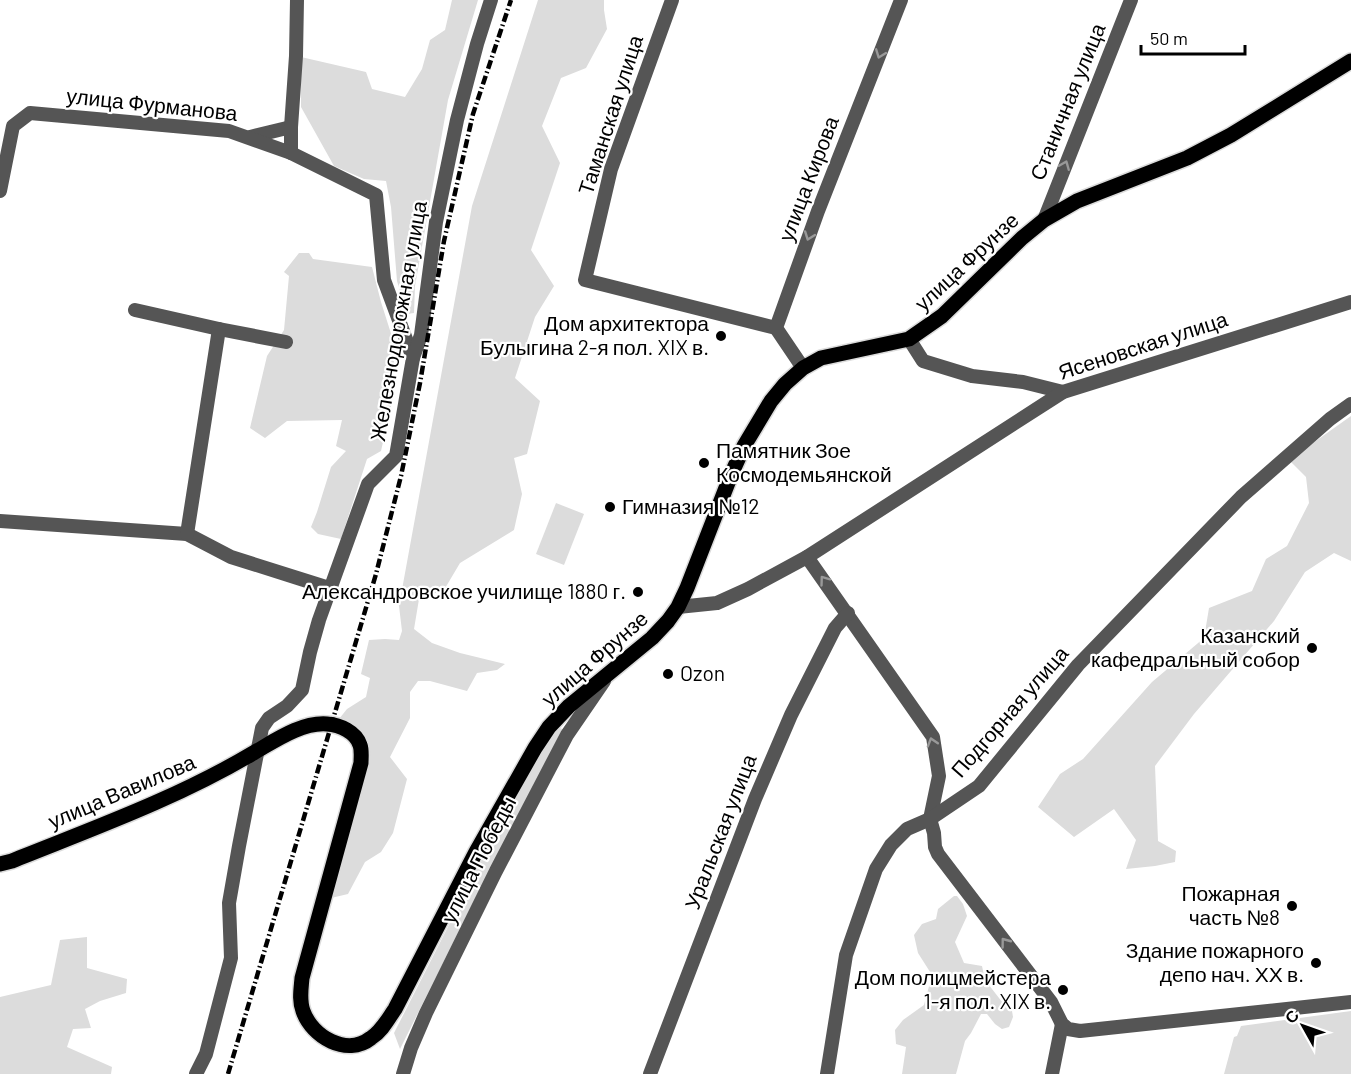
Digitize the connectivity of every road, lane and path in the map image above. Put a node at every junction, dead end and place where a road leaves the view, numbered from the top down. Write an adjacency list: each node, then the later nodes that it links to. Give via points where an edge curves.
1 (297, 0): 9 (street)
2 (491, 0): 20 (street, Железнодорожная улица, via 457,120)
3 (672, 0): 16 (street, Таманская улица, via 611,169 585,280)
4 (901, 0): 16 (street, улица Кирова, one-way to 16)
5 (1131, 0): 13 (street, Станичная улица, one-way to 5)
6 (1351, 48): 8 (main road, улица Фрунзе)
7 (1351, 61): 8 (main road, улица Фрунзе)
8 (1302, 91): 13 (main road, улица Фрунзе, via 1187,158 1077,201)
9 (291, 127): 10 (street); 11 (street)
10 (249, 138): 11 (street, улица Фурманова); 12 (street, улица Фурманова, via 229,130 30,113 13,126)
11 (291, 153): 20 (street, улица Фурманова, via 376,195 384,280)
12 (0, 191)
13 (1044, 220): 18 (main road, улица Фрунзе, via 942,316)
14 (1351, 302): 22 (street, Ясеновская улица)
15 (135, 310): 17 (street)
16 (776, 328): 21 (street)
17 (219, 329): 19 (street); 25 (street)
18 (909, 339): 21 (main road, улица Фрунзе, via 829,355); 22 (street, via 923,362 972,376)
19 (286, 342)
20 (413, 358): 27 (street, Железнодорожная улица, via 396,456 368,484)
21 (803, 368): 28 (main road, улица Фрунзе, via 771,401 744,446)
22 (1063, 392): 26 (street, Ясеновская улица)
23 (1351, 404): 32 (street, Подгорная улица, via 1241,497 1078,665 979,786)
24 (0, 520): 25 (street)
25 (187, 534): 27 (street, via 231,557)
26 (807, 557): 28 (street, Ясеновская улица, via 717,603); 29 (street, one-way to 26)
27 (329, 588): 31 (street, Железнодорожная улица, via 302,690 269,718 262,728)
28 (678, 607): 30 (main road, улица Фрунзе, via 652,638)
29 (848, 613): 32 (street, one-way to 29, via 939,776 933,737); 38 (street, Уральская улица, via 835,628 791,715)
30 (609, 674): 31 (main road, улица Фрунзе, via 569,706 544,734 384,1026 370,1039 355,1045 339,1045 326,1038 312,1026 300,998 302,978 361,763 360,746 354,735 326,724 296,730); 37 (street, улица Победы, via 567,735 496,871 426,1013)
31 (257, 751): 33 (main road, улица Вавилова, via 172,796); 36 (street, Железнодорожная улица, via 229,903 231,958 206,1054)
32 (930, 819): 35 (street, one-way to 32, via 1051,1002 938,854); 39 (street, Подгорная улица, via 907,829 876,869 846,955)
33 (0, 864)
34 (1351, 1002): 35 (street, via 1080,1031)
35 (1062, 1024): 40 (street)
36 (196, 1074)
37 (403, 1074)
38 (650, 1074)
39 (827, 1074)
40 (1052, 1074)

